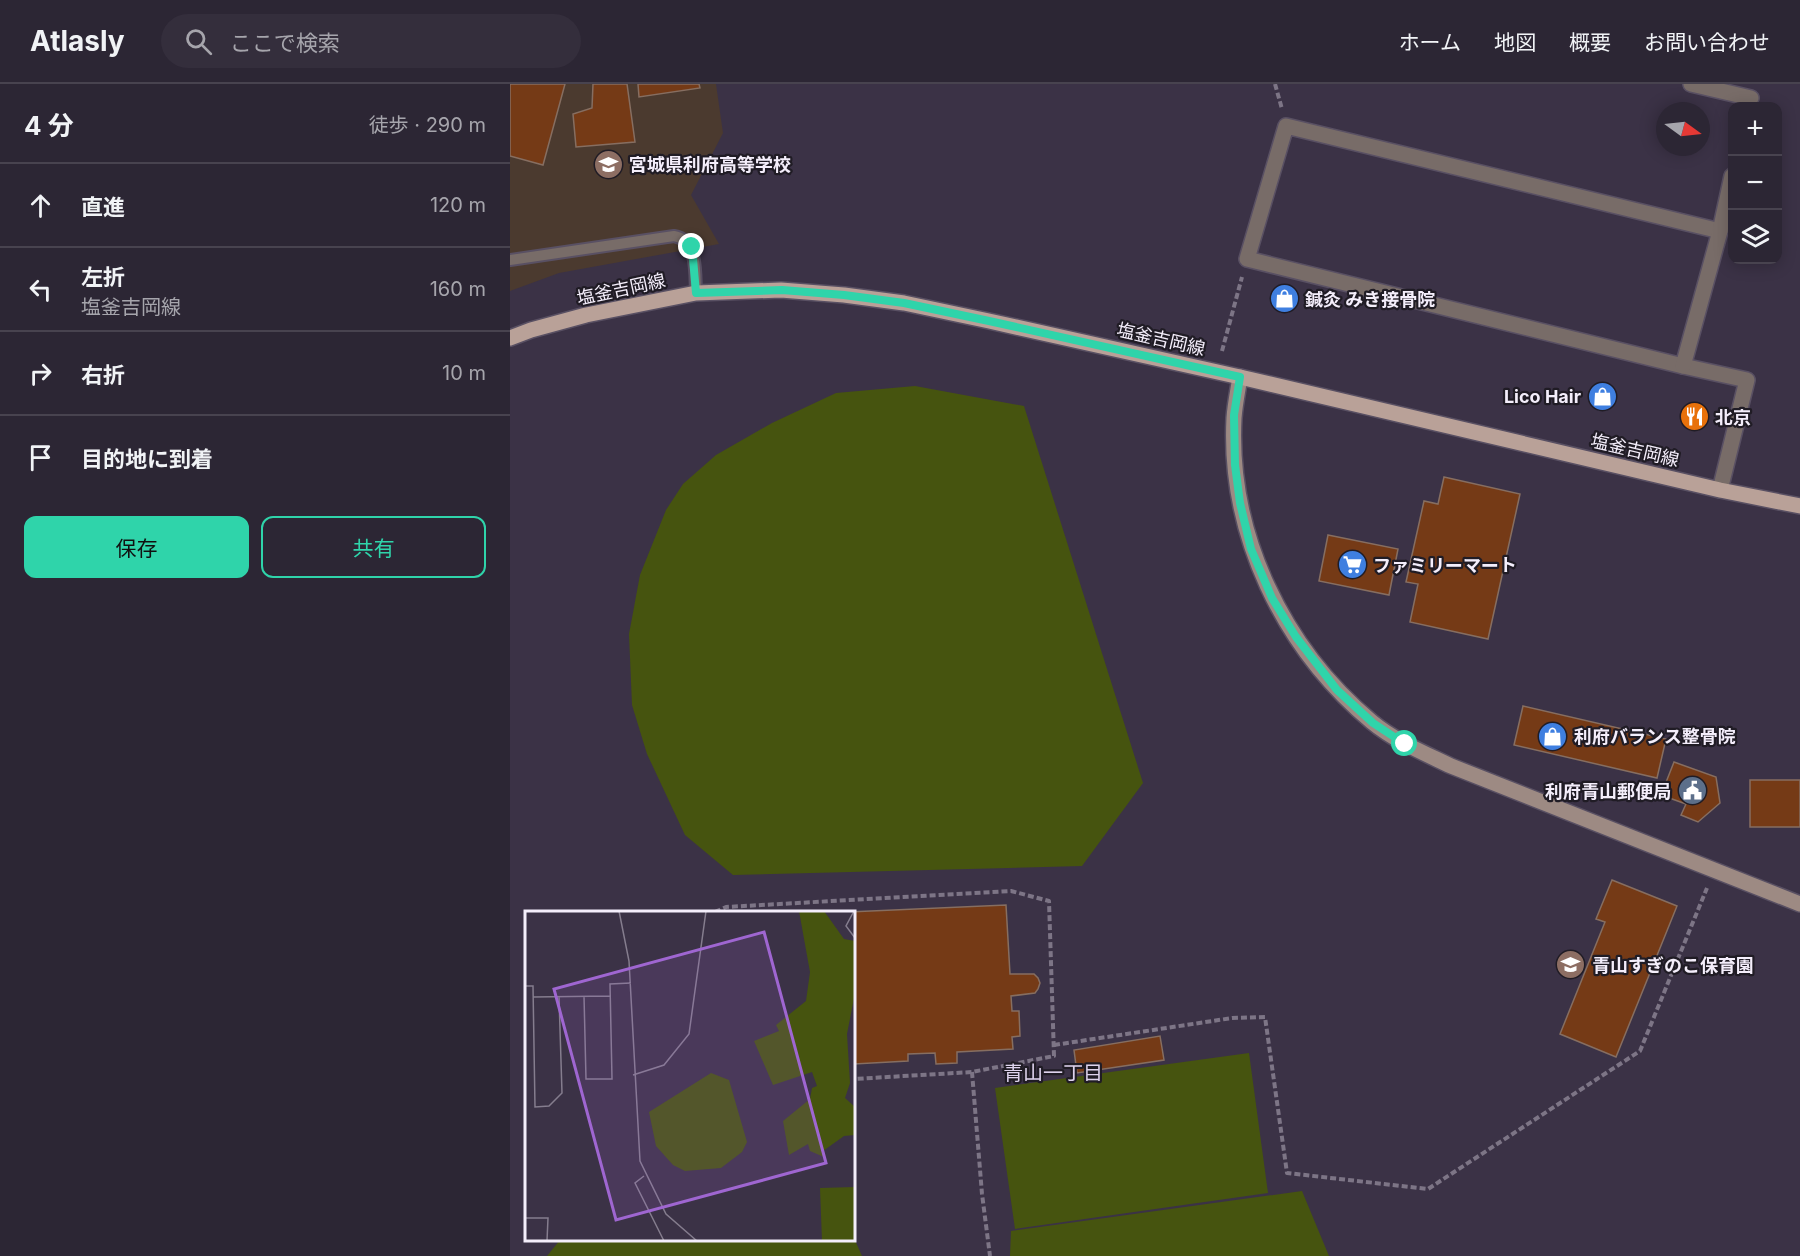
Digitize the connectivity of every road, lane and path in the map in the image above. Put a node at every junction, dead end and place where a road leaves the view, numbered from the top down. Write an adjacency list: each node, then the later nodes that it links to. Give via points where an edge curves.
1 (1275, 84): 4 (path)
2 (1690, 84): 3 (street)
3 (1751, 96)
4 (1286, 126): 6 (street); 7 (street)
5 (1728, 194): 6 (street)
6 (1720, 231): 12 (street)
7 (1247, 259): 11 (path); 12 (street)
8 (510, 260): 9 (lane, via 682,237 692,247)
9 (696, 293): 10 (main road, 塩釜吉岡線, via 586,315); 13 (main road, 塩釜吉岡線, via 782,290 904,303)
10 (510, 338)
11 (1222, 351)
12 (1683, 366): 14 (street, via 1747,380)
13 (1240, 377): 14 (main road, 塩釜吉岡線); 16 (street, via 1234,415 1235,465 1251,549 1278,608 1337,690 1373,723 1451,766)
14 (1720, 490): 15 (main road, 塩釜吉岡線)
15 (1800, 506)
16 (1714, 870): 17 (street); 19 (path, via 1640,1051 1428,1188 1287,1173 1265,1017 1232,1018)
17 (1800, 904)
18 (717, 911): 19 (path, via 726,907 1011,891 1049,901)
19 (1054, 1045): 20 (path, via 1054,1056)
20 (972, 1072): 21 (path); 22 (path)
21 (855, 1079)
22 (990, 1256)

